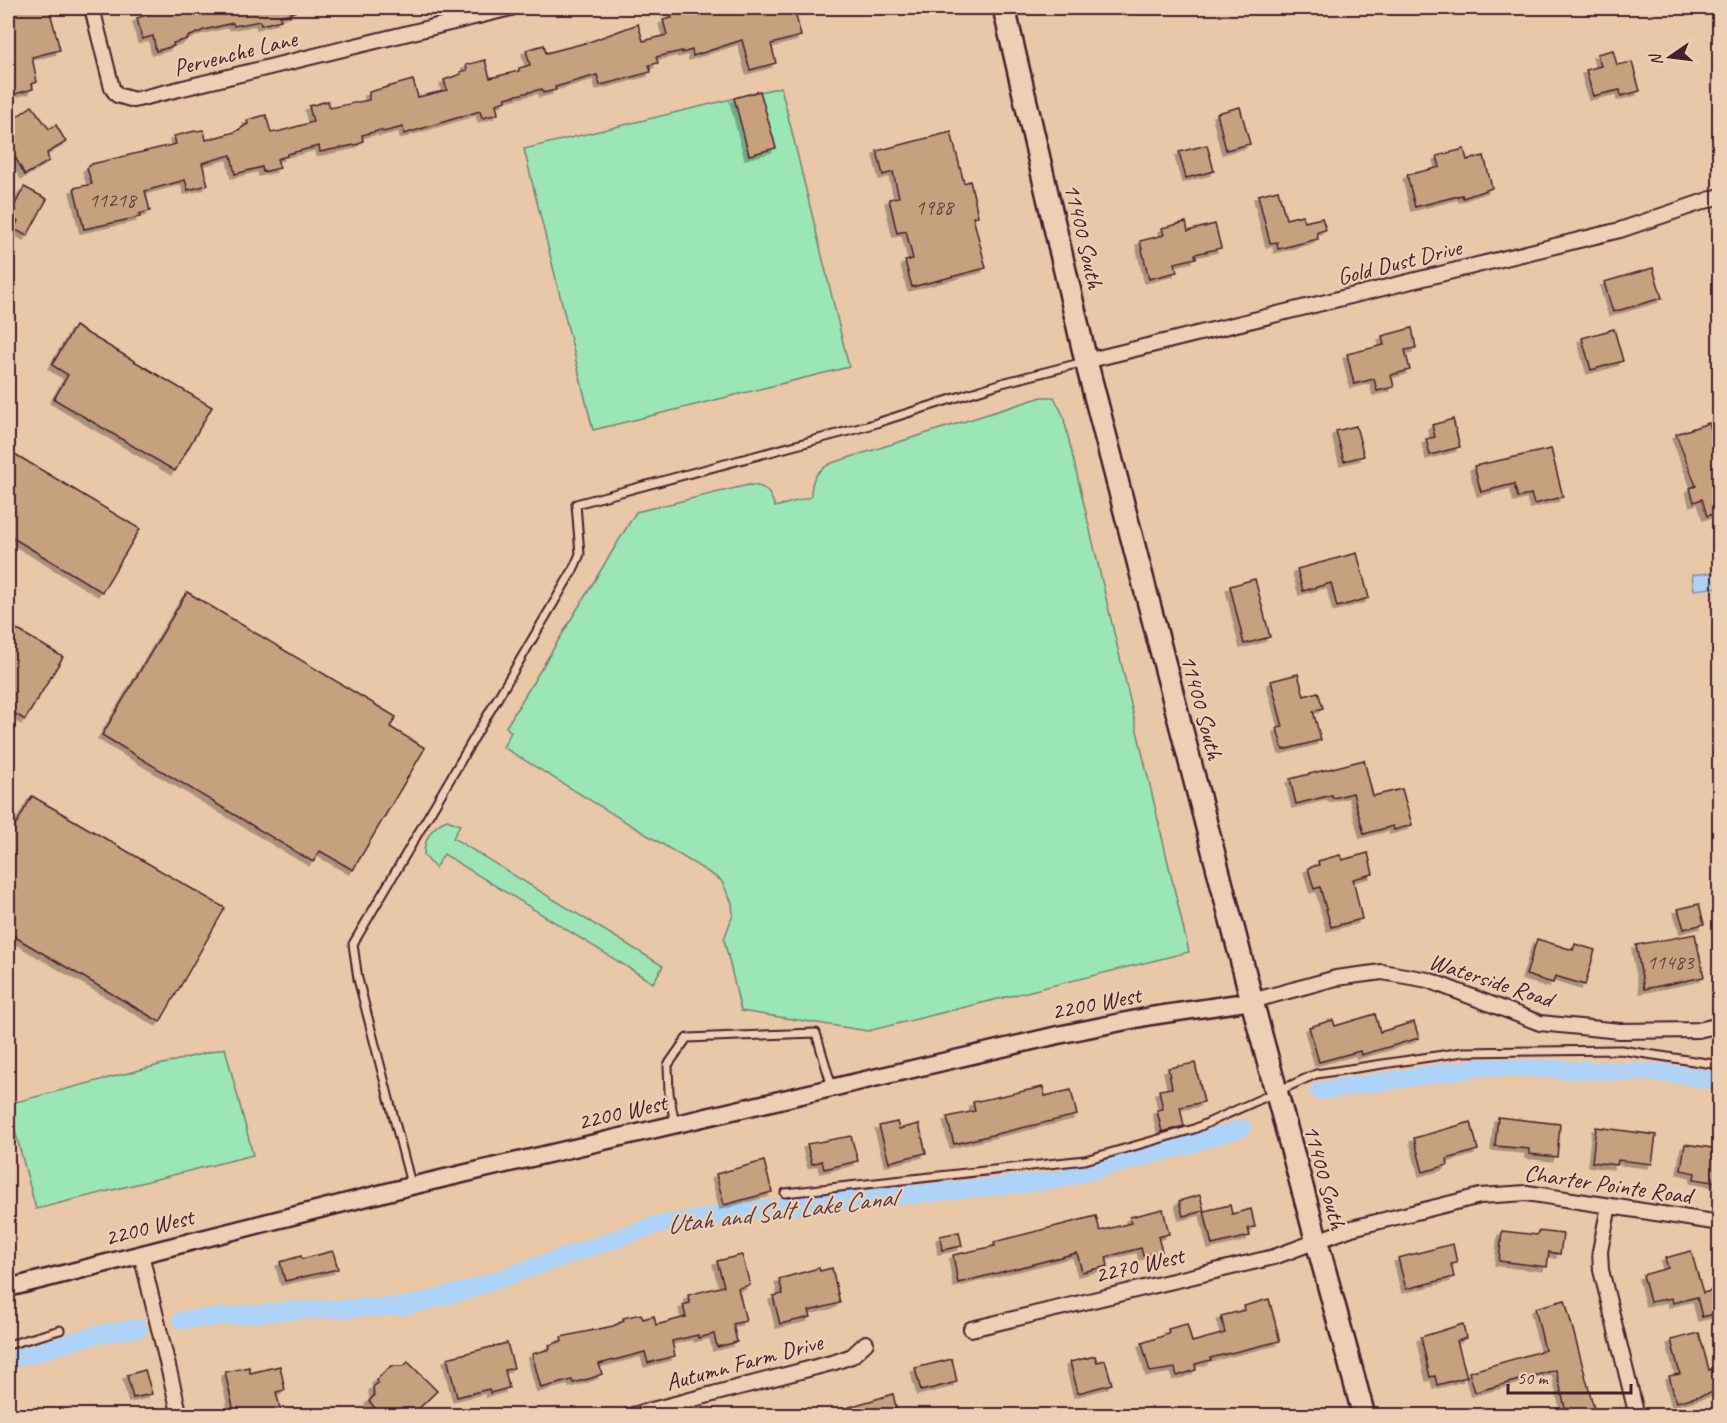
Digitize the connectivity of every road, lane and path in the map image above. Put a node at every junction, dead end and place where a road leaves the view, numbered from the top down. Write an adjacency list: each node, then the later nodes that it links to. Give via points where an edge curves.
1 (92, 8): 2 (street, Pervenche Lane, via 112,88 125,99 142,100)
2 (511, 8)
3 (1004, 8): 5 (main road, 11400 South)
4 (1719, 196): 5 (street, Gold Dust Drive, via 1610,232)
5 (1086, 361): 6 (main road, 11400 South); 12 (lane, via 867,426 576,504 580,554 573,570 353,944 358,979)
6 (1252, 1001): 7 (street, Waterside Road, via 1336,978 1382,972 1428,980 1540,1023 1620,1031 1698,1030); 9 (street, 2200 West, via 1150,1016); 10 (main road, 11400 South)
7 (1719, 1025)
8 (1719, 1065): 10 (lane, via 1621,1050 1463,1052 1316,1074)
9 (832, 1087): 11 (street, 2200 West); 11 (lane, via 816,1033 687,1038 668,1065)
10 (1276, 1092): 13 (lane, via 1194,1129 1085,1160); 16 (main road, 11400 South)
11 (675, 1124): 12 (street, 2200 West)
12 (411, 1186): 17 (street, 2200 West)
13 (785, 1193)
14 (1609, 1206): 15 (street, Charter Pointe Road); 16 (street, Charter Pointe Road, via 1527,1193 1496,1194 1352,1228); 26 (street, via 1600,1251 1601,1270)
15 (1719, 1223)
16 (1317, 1243): 19 (street, 2270 West, via 1274,1257); 25 (main road, 11400 South)
17 (141, 1254): 18 (street, 2200 West); 23 (street)
18 (8, 1288)
19 (971, 1329)
20 (60, 1330): 22 (lane)
21 (866, 1343): 24 (street, Autumn Farm Drive, via 852,1356 835,1362)
22 (8, 1345)
23 (180, 1416)
24 (628, 1416)
25 (1364, 1416)
26 (1637, 1416)

